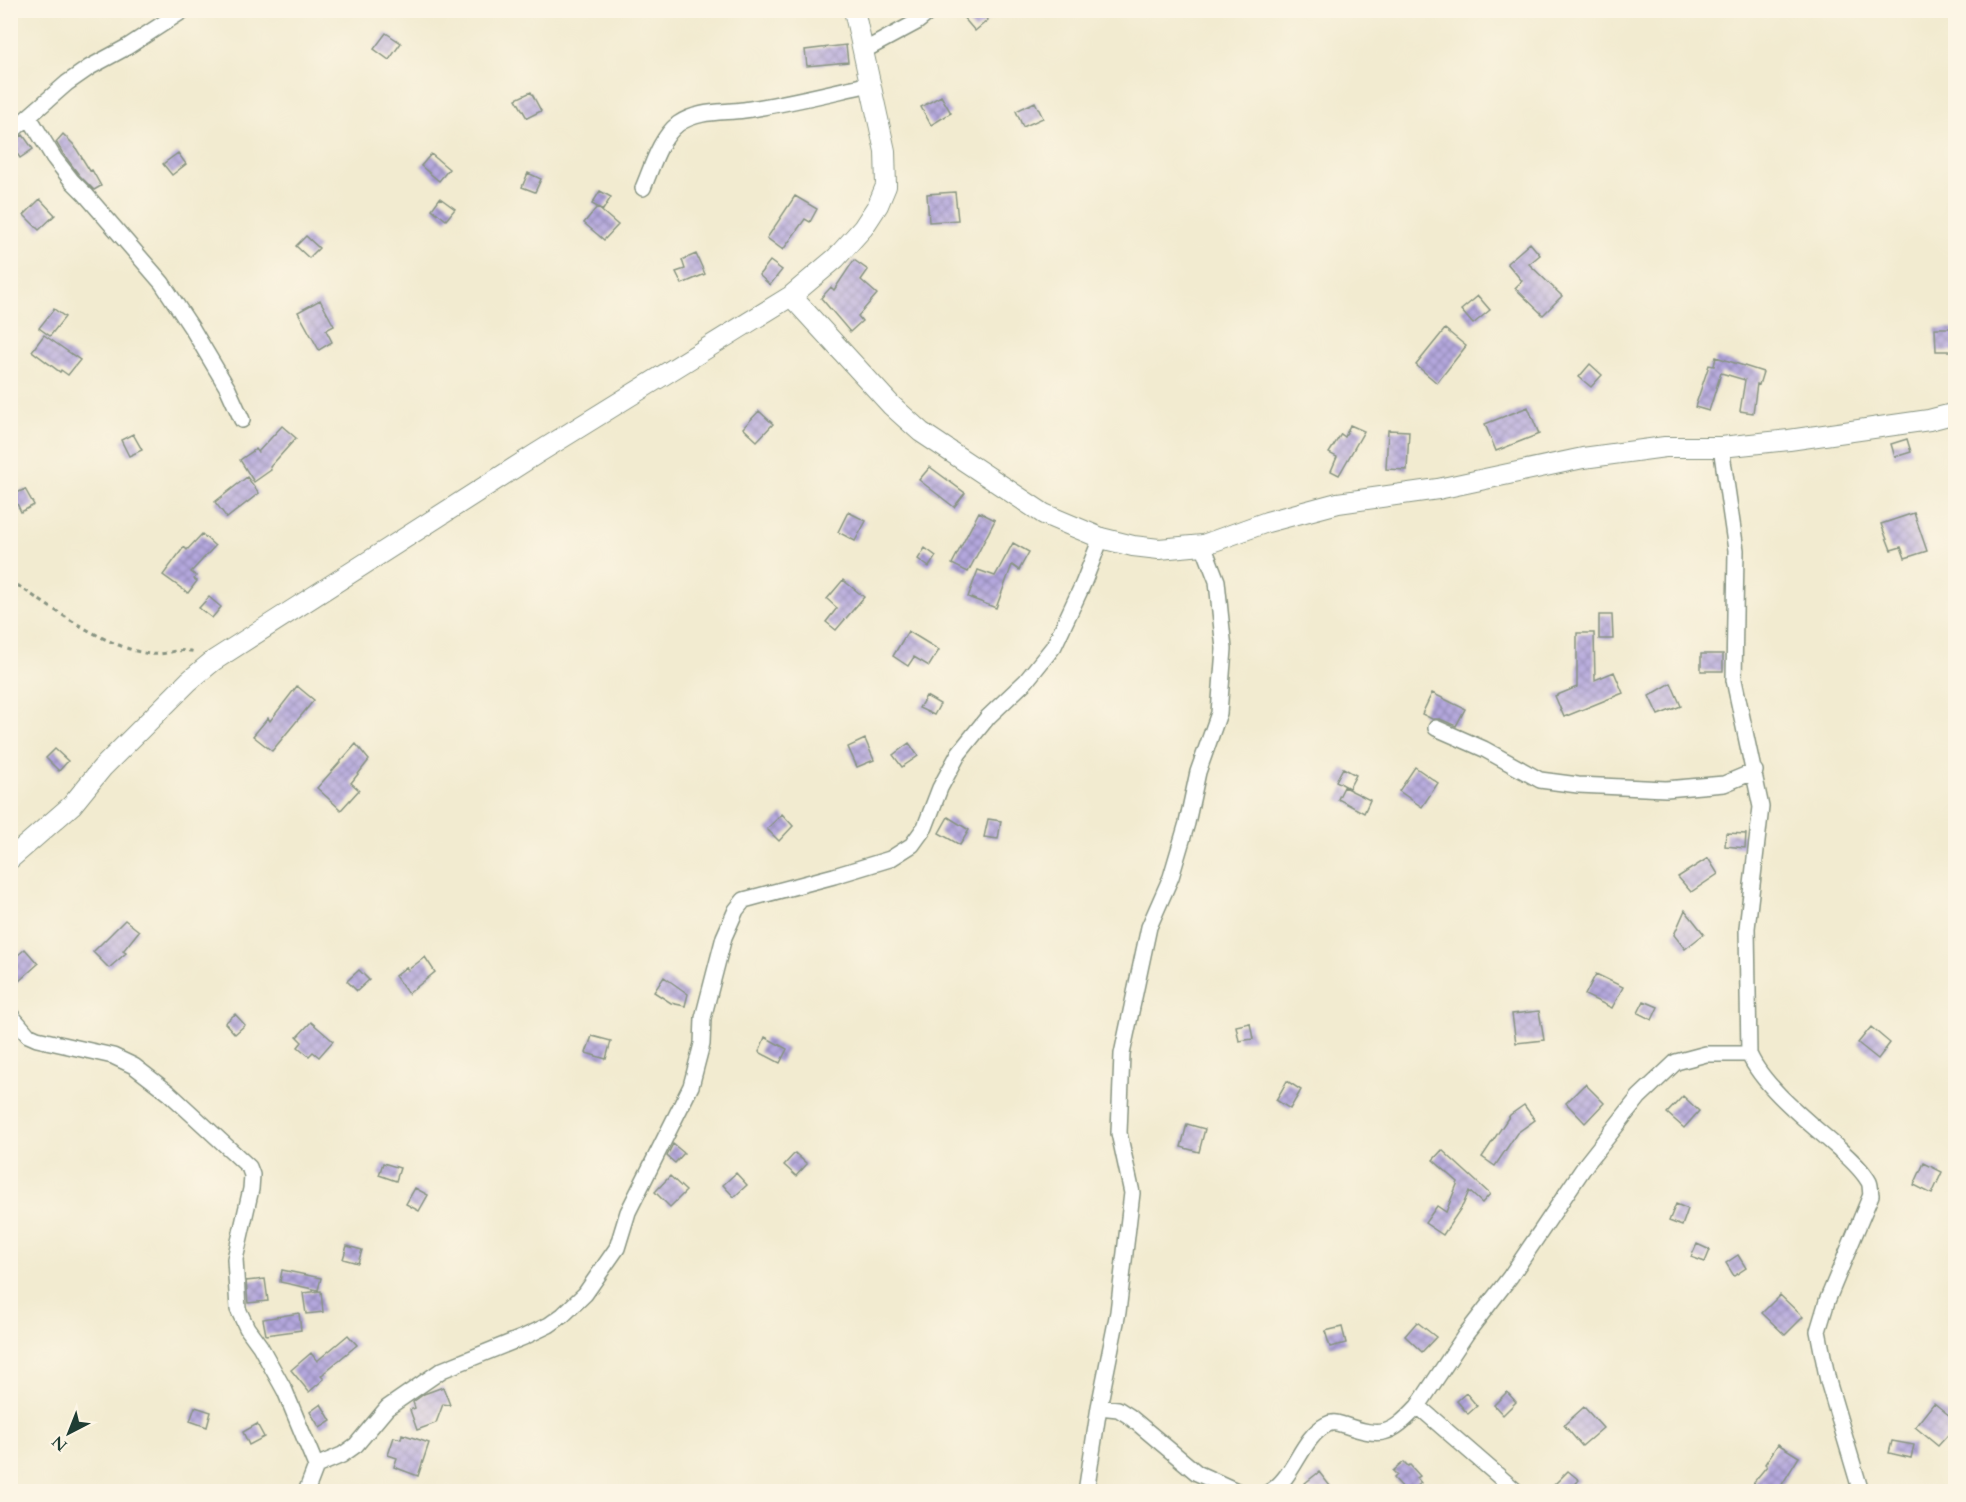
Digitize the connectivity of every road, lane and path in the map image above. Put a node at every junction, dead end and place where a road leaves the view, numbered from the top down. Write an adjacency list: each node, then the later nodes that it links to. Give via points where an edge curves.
1 (184, 10): 6 (street, via 90,67)
2 (854, 10): 4 (street)
3 (932, 10): 4 (street)
4 (863, 51): 5 (street)
5 (870, 84): 8 (street, via 691,117 677,125 663,142); 9 (street, via 885,151 886,186 863,228 836,258)
6 (29, 117): 7 (street); 11 (street, via 72,181 162,284 228,389)
7 (10, 133)
8 (643, 188)
9 (791, 296): 13 (street, via 891,405 921,432 1044,514); 16 (street)
10 (1956, 413): 12 (street, via 1867,430)
11 (242, 420)
12 (1721, 447): 14 (street, via 1665,447 1583,458 1438,489 1338,503); 18 (street, via 1736,550 1734,680)
13 (1101, 538): 14 (street, via 1160,549); 24 (street, via 1054,646 959,753 925,827 912,845 890,859 744,900 736,910 724,937 690,1086 628,1212 617,1248 585,1294 549,1324 442,1370 387,1408 356,1445)
14 (1203, 545): 23 (street, via 1217,581 1224,649 1219,713 1198,772 1171,877 1149,927 1122,1054 1119,1133 1132,1193 1118,1312)
15 (10, 580): 16 (path, via 75,623 114,642 152,654 184,649)
16 (213, 661): 19 (street, via 102,768 72,805)
17 (1436, 728): 18 (street, via 1540,780 1666,789 1724,784)
18 (1755, 771): 21 (street, via 1761,807 1747,928)
19 (10, 860)
20 (10, 1014): 24 (street, via 36,1039 113,1056 134,1066 249,1167 251,1190 235,1259 238,1309 285,1391)
21 (1749, 1054): 22 (street, via 1706,1054 1676,1062 1639,1097 1587,1163); 30 (street, via 1755,1068 1778,1093 1846,1156 1870,1185 1870,1196 1818,1331 1828,1381)
22 (1418, 1406): 28 (street, via 1405,1420 1381,1434 1333,1422 1320,1428 1275,1489); 29 (street)
23 (1100, 1407): 26 (street); 27 (street, via 1118,1409 1197,1473)
24 (316, 1466): 25 (street)
25 (306, 1491)
26 (1086, 1491)
27 (1239, 1491)
28 (1269, 1491)
29 (1517, 1491)
30 (1860, 1491)

